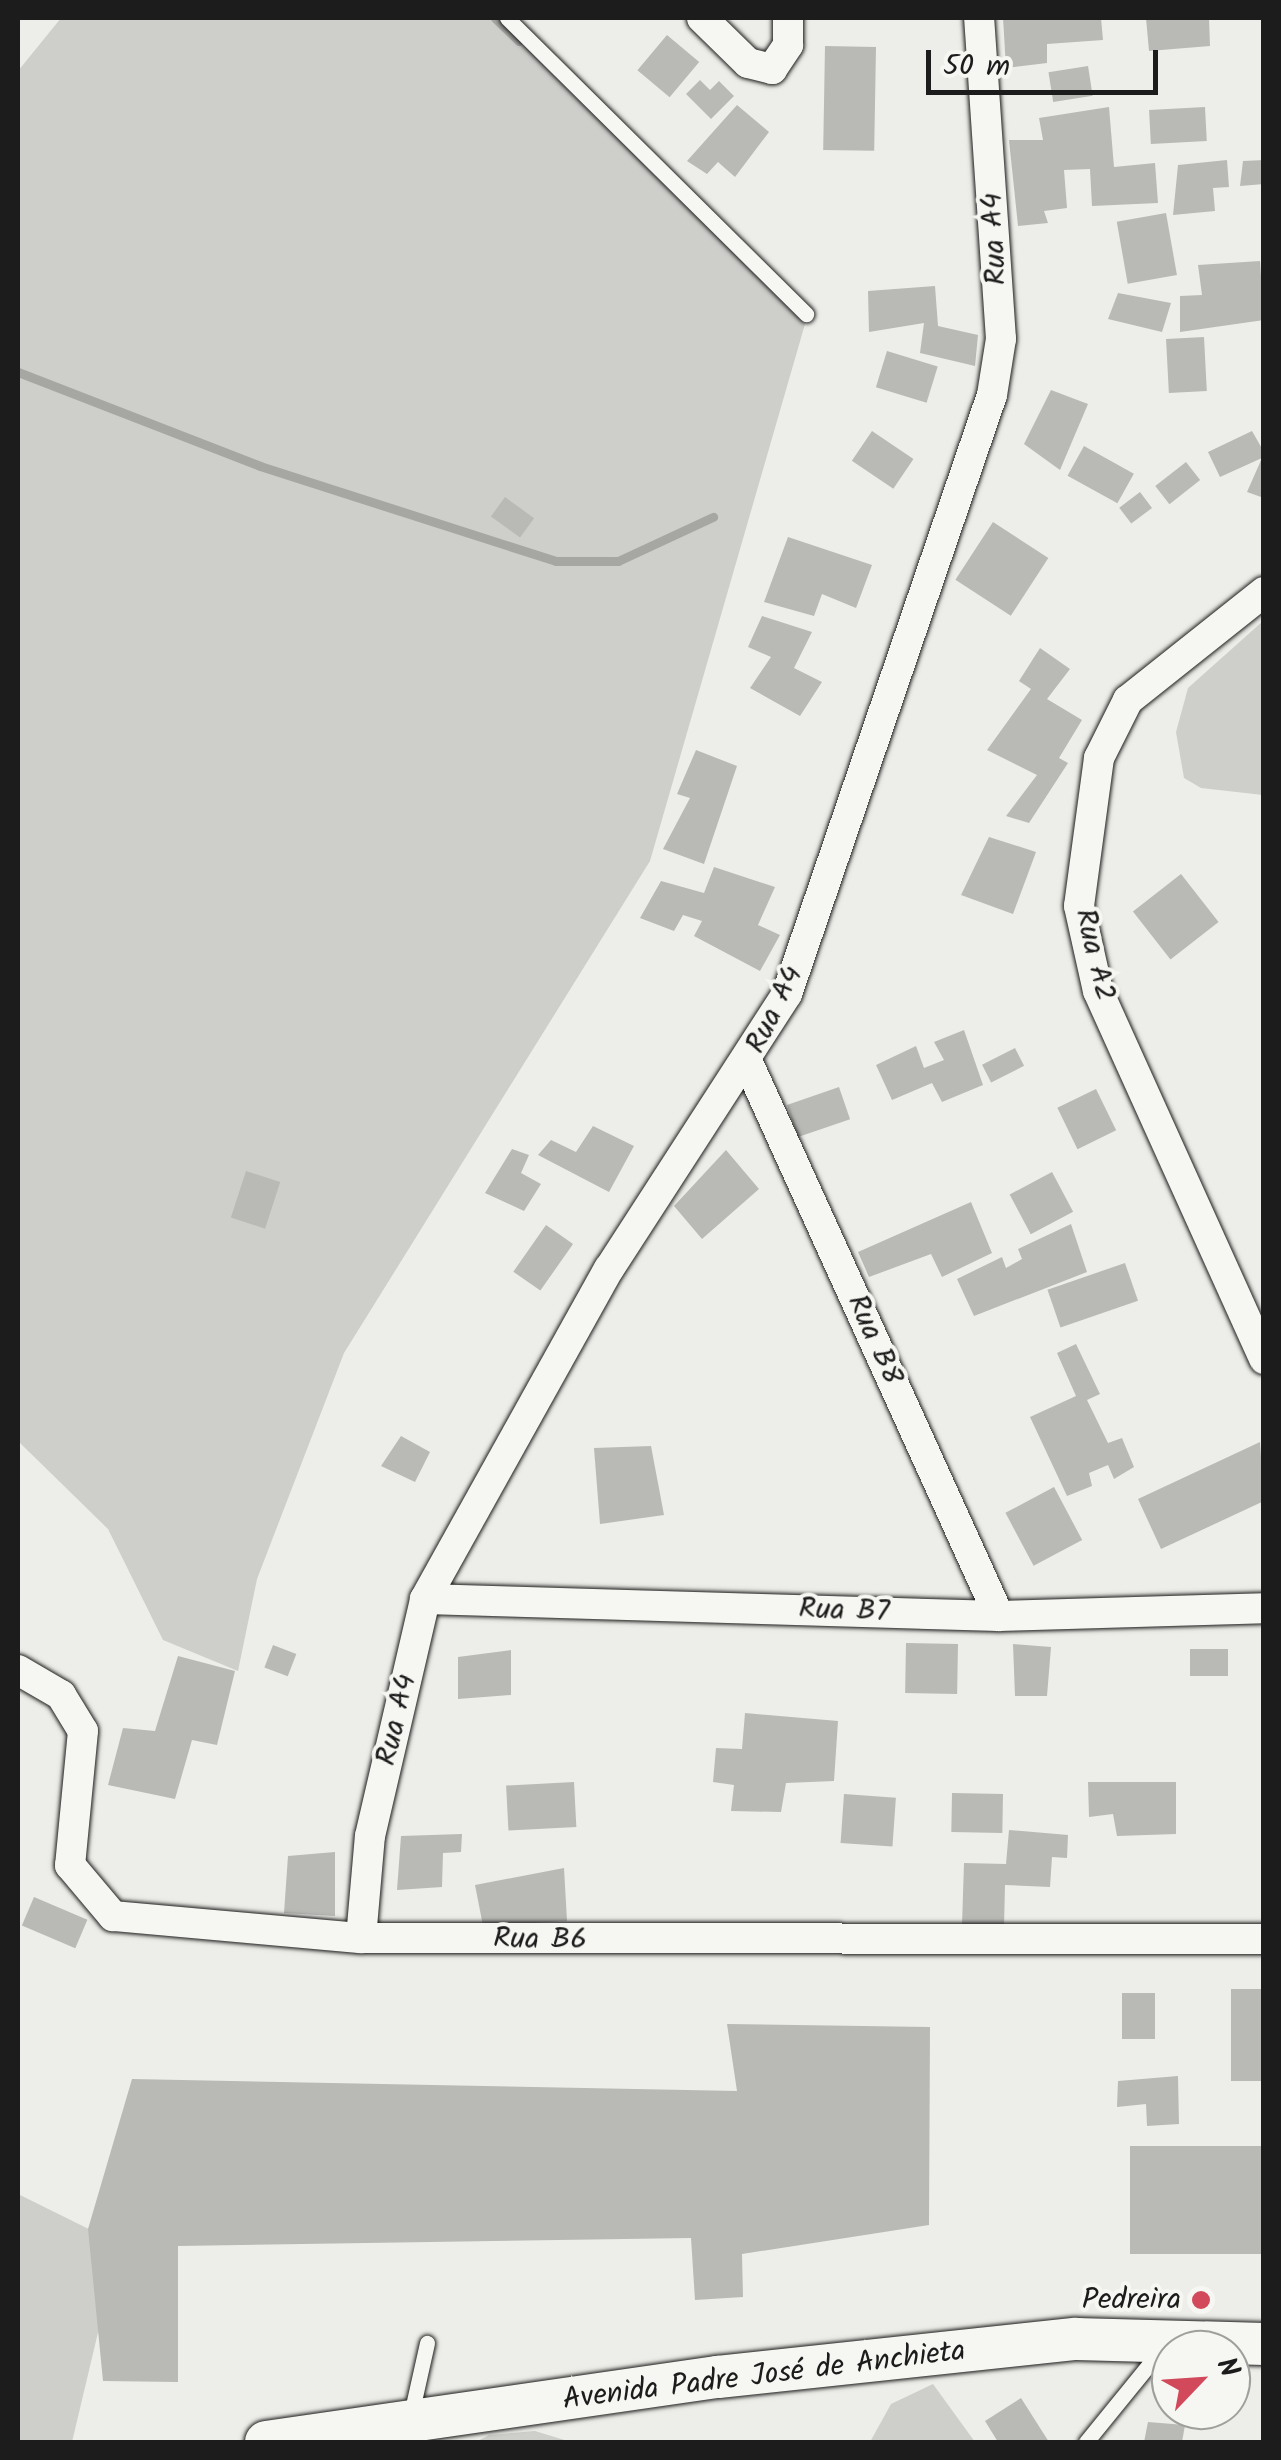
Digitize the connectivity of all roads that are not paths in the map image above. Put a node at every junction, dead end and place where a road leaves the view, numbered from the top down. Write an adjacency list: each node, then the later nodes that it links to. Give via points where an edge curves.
1 (508, 18): 5 (lane)
2 (702, 18): 3 (street, via 759,69 781,62)
3 (788, 18)
4 (978, 18): 7 (street, Rua A4, via 1001,339 992,395 788,994)
5 (806, 314)
6 (1263, 591): 8 (street, Rua A2, via 1128,700 1099,758 1079,906 1098,991)
7 (749, 1065): 9 (street, Rua A4, via 609,1269); 11 (street, Rua B8)
8 (1264, 1358)
9 (425, 1599): 11 (street, Rua B7); 13 (street, Rua A4, via 370,1836)
10 (1264, 1608): 11 (street, Rua B7)
11 (999, 1616)
12 (18, 1670): 13 (street, Rua B6, via 60,1694 83,1731 70,1865 113,1916)
13 (361, 1938): 14 (street, Rua B6)
14 (1264, 1939)
15 (1151, 2339): 18 (main road, Avenida Padre José de Anchieta, via 1076,2339 718,2377)
16 (426, 2343): 18 (lane)
17 (1151, 2361): 20 (lane)
18 (409, 2423): 19 (main road, Avenida Padre José de Anchieta)
19 (266, 2442)
20 (1086, 2442)

